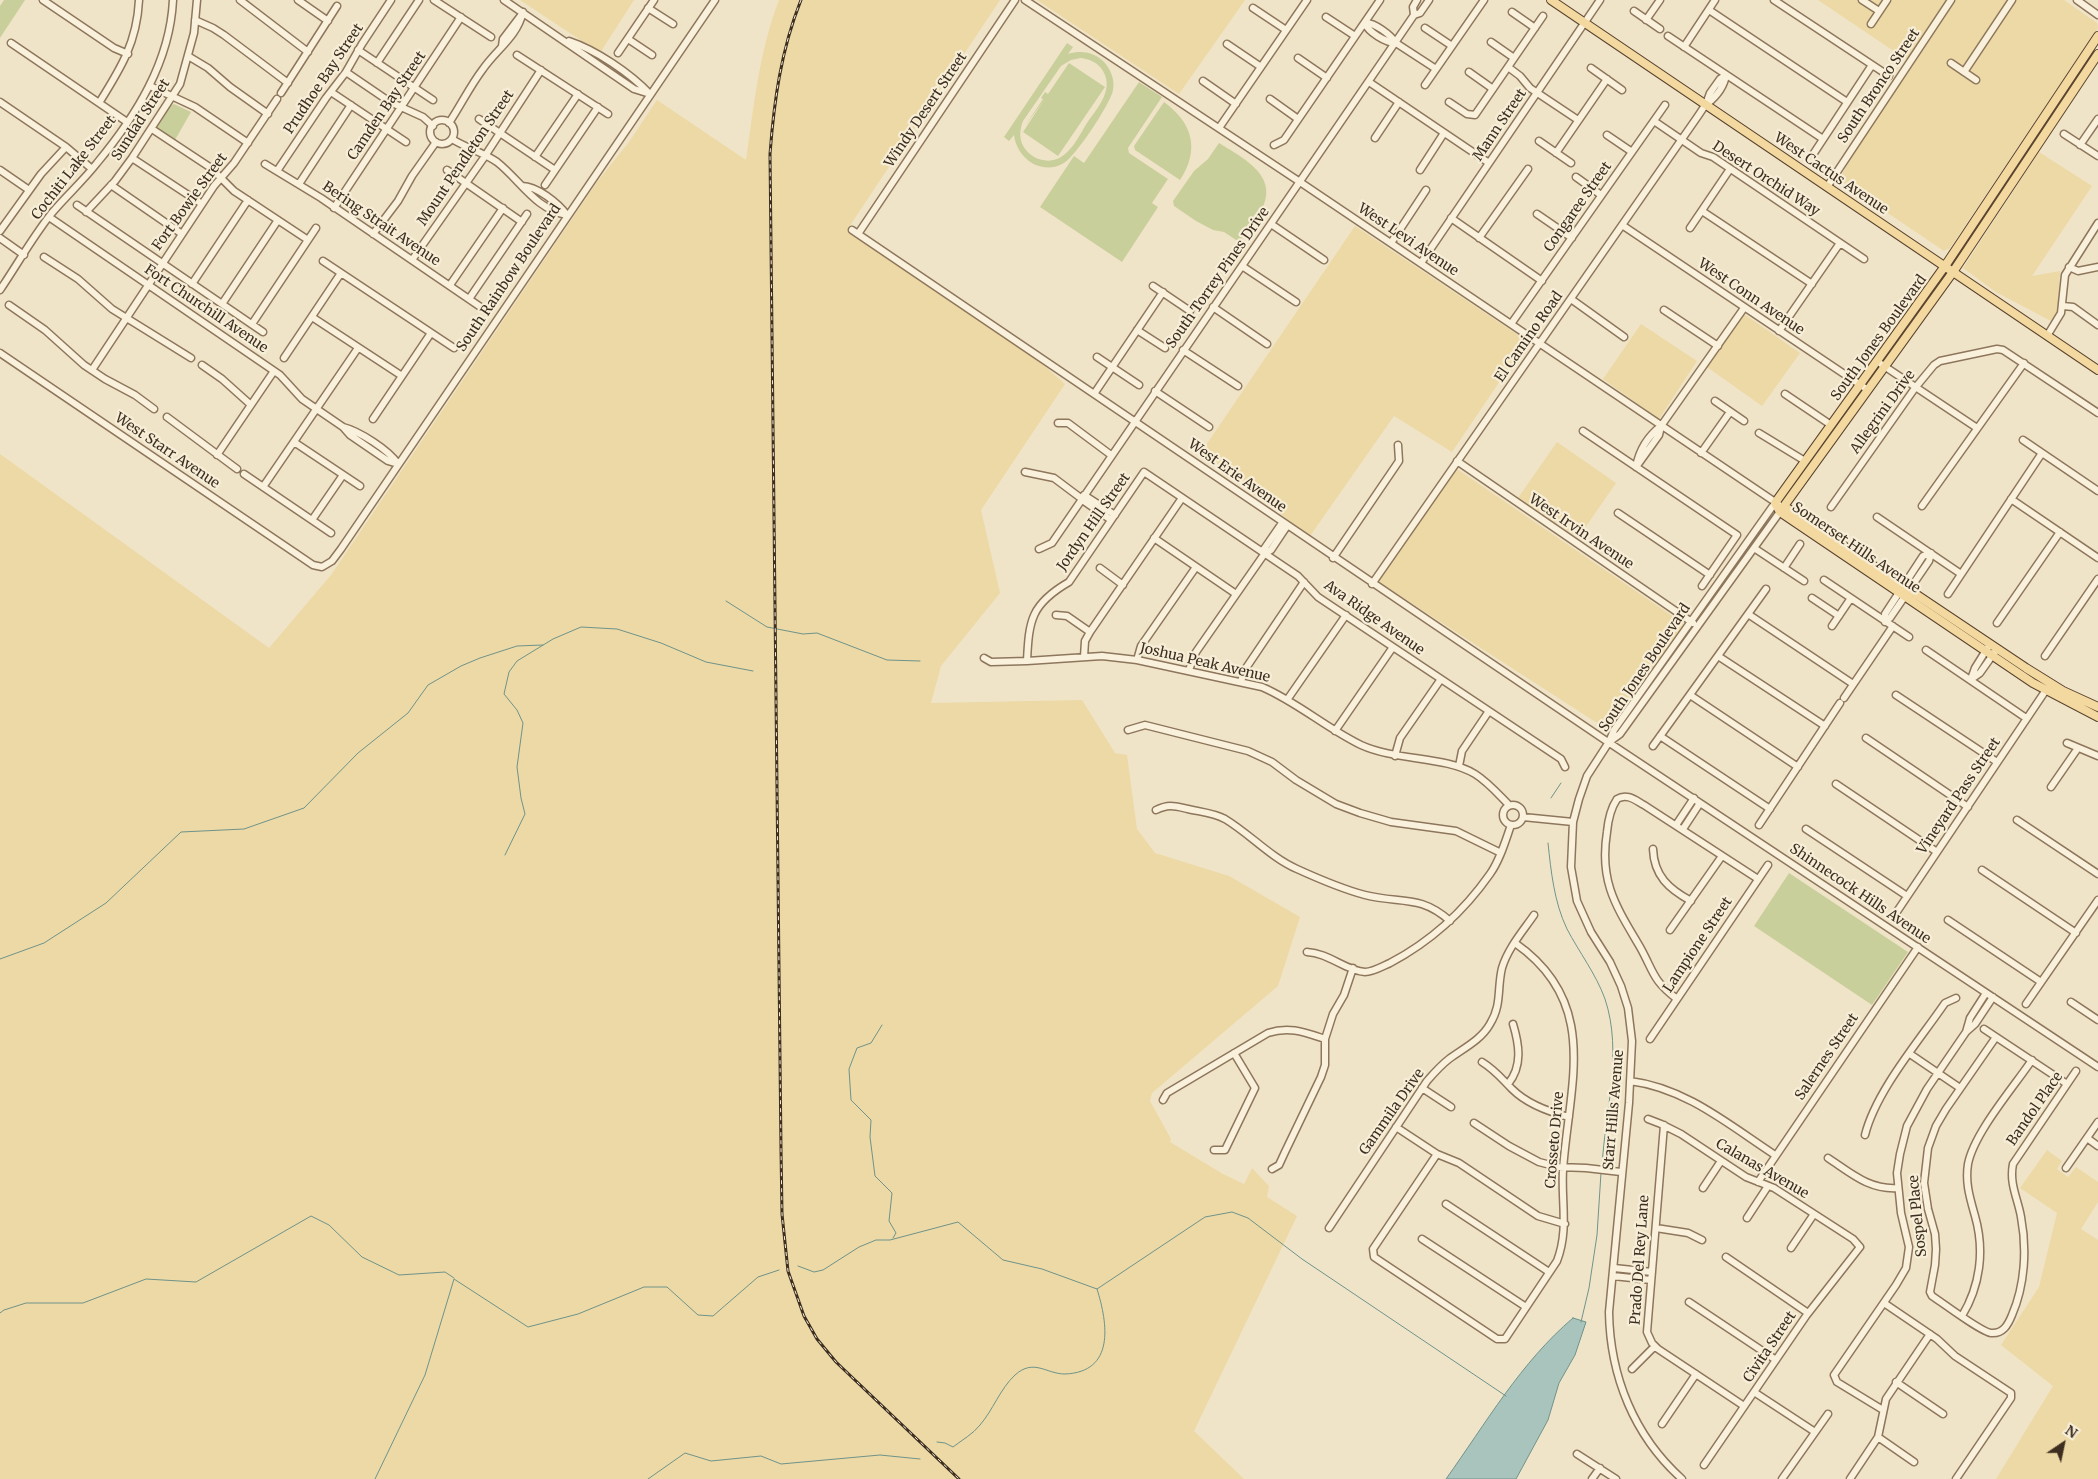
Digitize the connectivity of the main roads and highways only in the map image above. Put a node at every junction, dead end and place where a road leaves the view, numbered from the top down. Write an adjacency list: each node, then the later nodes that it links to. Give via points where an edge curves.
1 (1550, 0): 4 (main road, West Cactus Avenue)
2 (2098, 36): 4 (main road, South Jones Boulevard)
3 (2098, 54): 5 (main road, South Jones Boulevard)
4 (1945, 266): 5 (main road, West Cactus Avenue); 7 (main road, South Jones Boulevard)
5 (1953, 272): 6 (main road, West Cactus Avenue); 8 (main road, South Jones Boulevard)
6 (2098, 370)
7 (1775, 503): 8 (main road, Somerset Hills Avenue)
8 (1782, 509): 9 (main road, Somerset Hills Avenue)
9 (1991, 650): 10 (main road, Somerset Hills Avenue); 11 (main road, Somerset Hills Avenue, via 2046,690)
10 (2098, 707)
11 (2098, 717)

